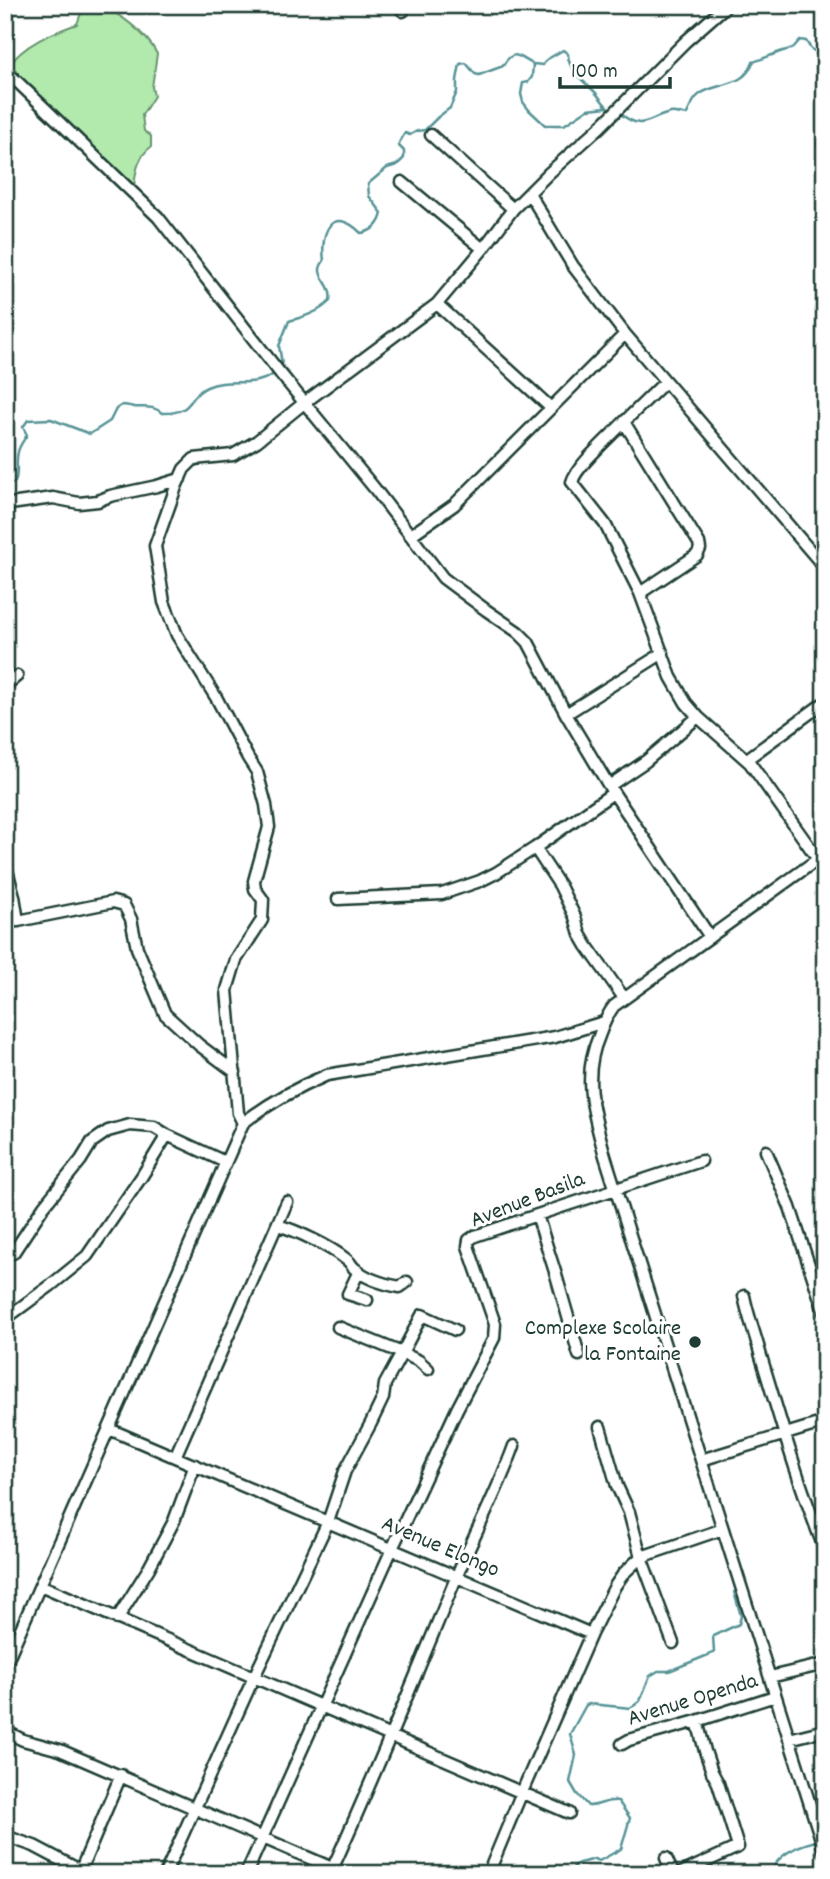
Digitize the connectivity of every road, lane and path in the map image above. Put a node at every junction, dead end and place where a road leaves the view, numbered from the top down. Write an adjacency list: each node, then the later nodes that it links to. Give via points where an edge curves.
1 (727, 5): 5 (street)
2 (5, 70): 11 (street, via 158,217)
3 (431, 135): 6 (street)
4 (402, 182): 7 (street)
5 (529, 193): 6 (street); 9 (street, via 573,266)
6 (513, 209): 7 (street)
7 (483, 249): 8 (street)
8 (437, 304): 11 (street); 12 (street)
9 (625, 334): 10 (street); 12 (street)
10 (665, 383): 13 (street); 17 (street)
11 (304, 403): 14 (street, via 257,442 233,455 194,459); 16 (street)
12 (551, 408): 16 (street, via 454,505)
13 (624, 422): 18 (street, via 580,467 572,482 605,524); 18 (street, via 700,549)
14 (180, 478): 15 (street, via 98,501 53,498 10,504); 36 (street, via 155,546 164,602 178,638 257,772 269,824 254,881 263,900 262,922 236,960 228,986)
15 (5, 512)
16 (411, 535): 23 (street, via 448,583 528,642)
17 (825, 568)
18 (640, 593): 19 (street)
19 (663, 653): 23 (street); 24 (street, via 671,677)
20 (17, 676): 21 (street)
21 (5, 686)
22 (825, 702): 25 (street)
23 (566, 714): 26 (street)
24 (698, 717): 26 (street); 28 (street, via 750,763)
25 (747, 759)
26 (611, 789): 27 (street); 33 (street)
27 (535, 848): 30 (street, via 480,881 442,894); 34 (street, via 560,886 587,946)
28 (821, 856): 33 (street)
29 (5, 863): 31 (street)
30 (338, 899)
31 (18, 921): 32 (street); 36 (street, via 113,902 124,905 165,1014)
32 (5, 922)
33 (710, 937): 34 (street)
34 (624, 998): 35 (street)
35 (604, 1022): 37 (street, via 555,1037 327,1075 296,1088); 42 (street, via 589,1066 590,1090)
36 (235, 1072): 37 (street)
37 (243, 1123): 41 (street)
38 (167, 1135): 41 (street); 46 (street, via 154,1127 130,1125 108,1131 92,1142); 52 (street, via 87,1256)
39 (765, 1151): 51 (street, via 790,1207)
40 (701, 1161): 42 (street, Avenue Basila)
41 (225, 1162): 60 (street)
42 (615, 1189): 44 (street, Avenue Basila); 64 (street)
43 (287, 1202): 45 (street)
44 (537, 1215): 56 (street); 68 (street, Avenue Basila, via 469,1241 495,1324 494,1338)
45 (277, 1225): 47 (street, via 291,1228); 63 (street)
46 (13, 1253)
47 (359, 1271): 48 (street, via 391,1286); 50 (street, via 348,1294)
48 (407, 1282)
49 (744, 1296): 61 (street)
50 (367, 1300)
51 (825, 1314)
52 (5, 1319)
53 (338, 1327): 55 (street)
54 (454, 1330): 55 (street, via 422,1315)
55 (402, 1353): 57 (street); 66 (street, via 345,1471)
56 (579, 1354)
57 (428, 1368)
58 (825, 1422): 61 (street)
59 (600, 1427): 70 (street)
60 (109, 1429): 63 (street, Avenue Elongo); 72 (street)
61 (784, 1434): 64 (street); 69 (street)
62 (514, 1446): 71 (street)
63 (175, 1457): 65 (street, Avenue Elongo)
64 (701, 1460): 67 (street)
65 (195, 1465): 66 (street, Avenue Elongo); 73 (street, via 174,1521)
66 (328, 1522): 68 (street, Avenue Elongo); 79 (street)
67 (723, 1529): 70 (street); 80 (street)
68 (392, 1549): 71 (street, Avenue Elongo); 82 (street)
69 (825, 1550)
70 (641, 1558): 74 (street, via 615,1586); 76 (street)
71 (457, 1577): 74 (street, Avenue Elongo); 86 (street)
72 (40, 1585): 73 (street); 75 (street)
73 (117, 1619): 79 (street)
74 (591, 1634): 90 (street)
75 (10, 1643): 78 (street)
76 (673, 1643)
77 (825, 1664): 80 (street)
78 (5, 1665)
79 (254, 1677): 82 (street); 91 (street)
80 (769, 1677): 81 (street)
81 (775, 1696): 83 (street, Avenue Openda); 87 (street)
82 (321, 1706): 86 (street); 94 (street)
83 (697, 1721): 88 (street, Avenue Openda); 104 (street, via 738,1847)
84 (825, 1730): 87 (street)
85 (5, 1731): 89 (street)
86 (390, 1736): 90 (street); 97 (street)
87 (789, 1740): 95 (street)
88 (622, 1744)
89 (121, 1775): 91 (street); 98 (street)
90 (522, 1793): 92 (street); 102 (street)
91 (195, 1808): 94 (street); 99 (street)
92 (569, 1813)
93 (5, 1836): 98 (street, via 34,1846)
94 (263, 1837): 97 (street); 100 (street)
95 (824, 1849)
96 (666, 1857): 103 (street)
97 (332, 1871): 101 (street)
98 (82, 1873)
99 (166, 1874)
100 (246, 1874)
101 (346, 1874)
102 (488, 1874)
103 (673, 1874)
104 (679, 1874)

